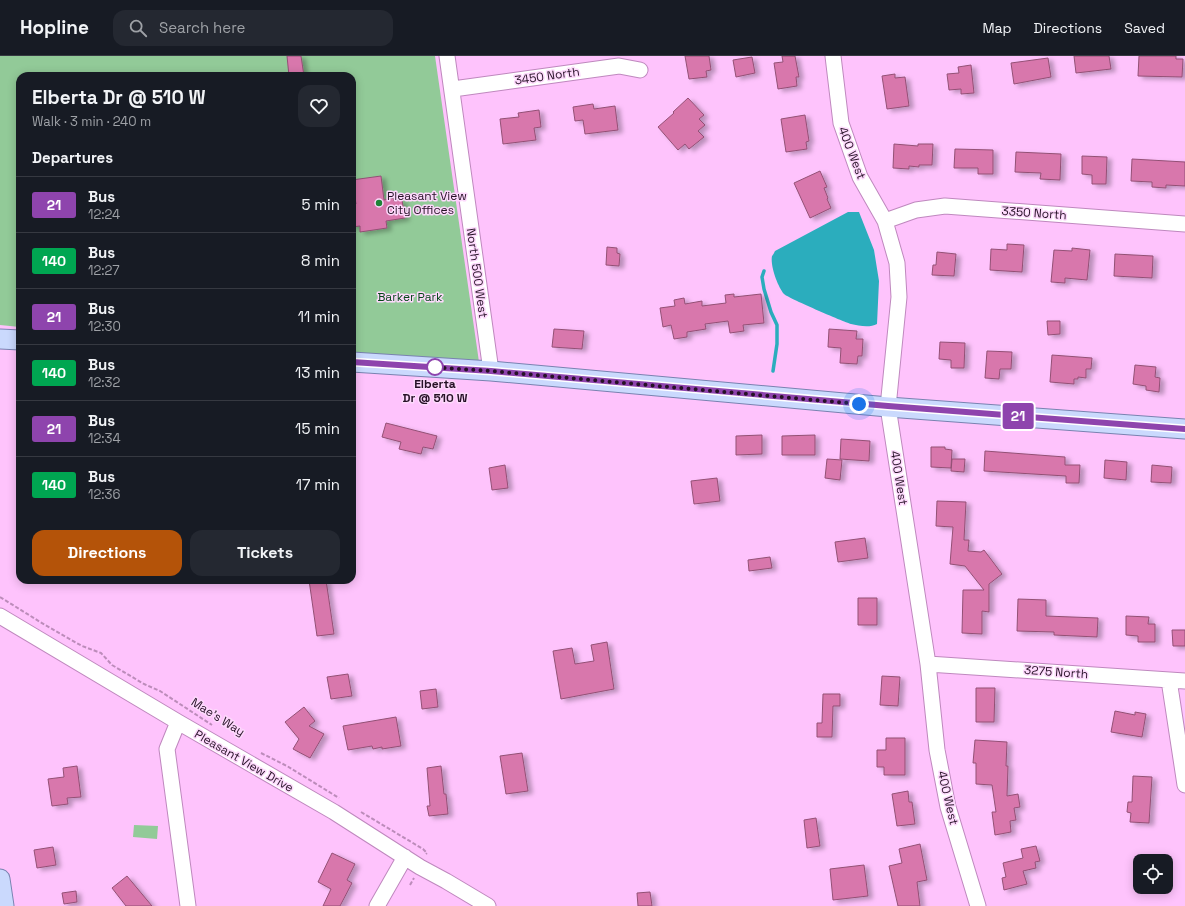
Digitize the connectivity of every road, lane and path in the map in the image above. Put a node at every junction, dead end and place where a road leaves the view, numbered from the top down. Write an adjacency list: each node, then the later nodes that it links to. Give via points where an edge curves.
1 (448, 56): 4 (street, North 500 West)
2 (833, 56): 5 (street, 400 West, via 841,123 860,177)
3 (640, 70): 4 (street, 3450 North, via 619,66)
4 (453, 89): 10 (street, North 500 West)
5 (885, 221): 6 (street, 3350 North, via 916,210 946,206); 11 (street, 400 West, via 897,263 899,297)
6 (1185, 224)
7 (0, 339): 8 (main road)
8 (16, 340)
9 (356, 362): 10 (main road)
10 (491, 371): 11 (main road)
11 (888, 406): 12 (main road); 15 (street, 400 West)
12 (1185, 429)
13 (0, 597): 19 (path, Mae's Way, via 82,646 100,653 112,665 160,691)
14 (0, 616): 18 (street, Pleasant View Drive)
15 (928, 664): 16 (street, 3275 North); 31 (street, 400 West, via 937,750 948,807)
16 (1169, 680): 17 (street, 3275 North); 21 (street)
17 (1185, 681)
18 (178, 722): 25 (street, Pleasant View Drive, via 334,812); 28 (street, via 167,749)
19 (218, 728)
20 (259, 752): 22 (path)
21 (1185, 785)
22 (343, 800)
23 (358, 810): 24 (path)
24 (427, 853)
25 (405, 857): 29 (street); 30 (street, Pleasant View Drive)
26 (0, 879): 27 (main road)
27 (4, 906)
28 (188, 906)
29 (377, 906)
30 (488, 906)
31 (978, 906)

